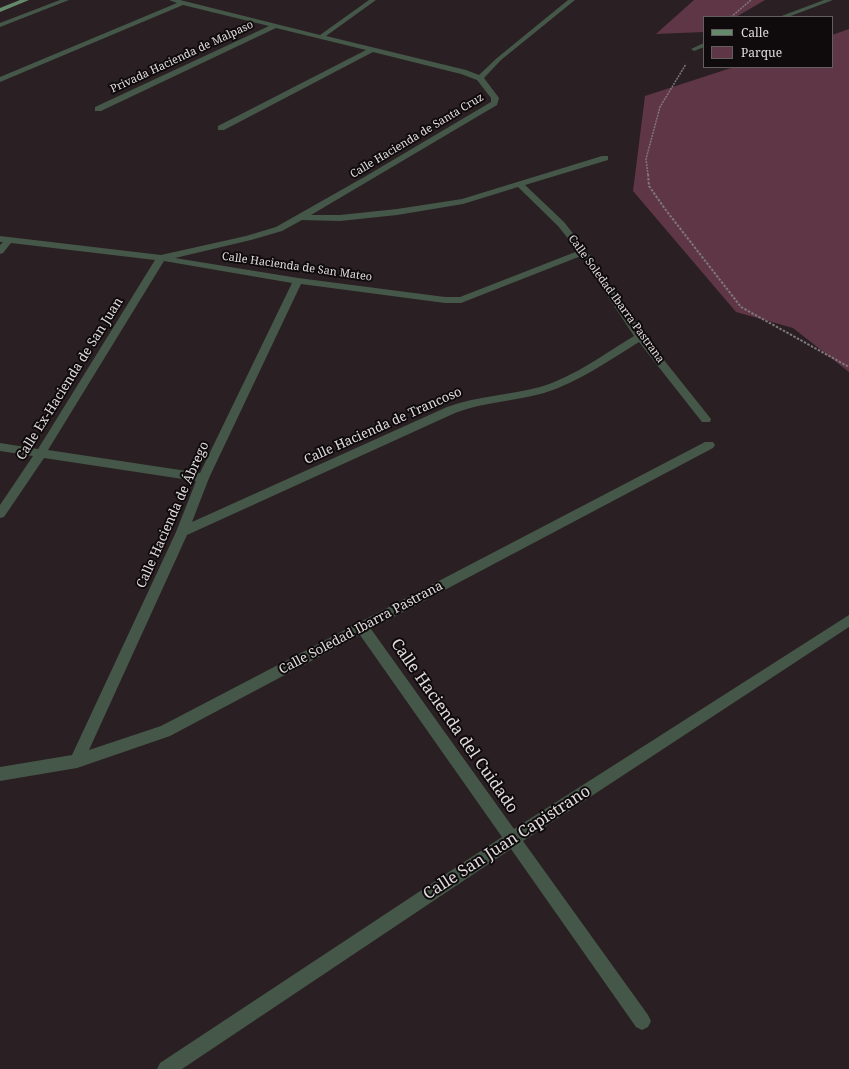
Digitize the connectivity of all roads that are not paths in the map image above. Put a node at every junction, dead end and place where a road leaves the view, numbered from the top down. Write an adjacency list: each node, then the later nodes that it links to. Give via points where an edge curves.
1 (26, 0): 8 (main road)
2 (66, 0): 10 (street)
3 (172, 0): 7 (street, Calle Hacienda de Santa Cruz)
4 (372, 0): 12 (street)
5 (572, 0): 16 (street, via 499,59)
6 (830, 0): 9 (street)
7 (182, 2): 11 (street, Calle Hacienda de Santa Cruz); 17 (street)
8 (0, 10)
9 (785, 16)
10 (0, 25)
11 (275, 26): 12 (street, Calle Hacienda de Santa Cruz); 18 (street, Privada Hacienda de Malpaso)
12 (321, 37): 15 (street, Calle Hacienda de Santa Cruz)
13 (703, 45): 14 (street)
14 (694, 49)
15 (371, 50): 16 (street, Calle Hacienda de Santa Cruz); 19 (street)
16 (480, 78): 22 (street, Calle Hacienda de Santa Cruz, via 495,98 494,103)
17 (0, 80)
18 (98, 109)
19 (221, 128)
20 (605, 158): 21 (street)
21 (520, 184): 22 (street, via 463,201 397,212 340,218); 25 (street, Calle Soledad Ibarra Pastrana, via 561,224)
22 (301, 217): 26 (street, Calle Hacienda de Santa Cruz, via 279,229)
23 (4, 240): 24 (street); 26 (street, Calle Hacienda de San Mateo)
24 (0, 252)
25 (583, 252): 27 (street, Calle Hacienda de San Mateo, via 461,300); 28 (street, Calle Soledad Ibarra Pastrana)
26 (161, 258): 27 (street, Calle Hacienda de San Mateo); 32 (street, Calle Ex-Hacienda de San Juan)
27 (298, 281): 33 (street, Calle Hacienda de Ábrego)
28 (640, 337): 29 (street, Calle Soledad Ibarra Pastrana); 35 (street, Calle Hacienda de Trancoso, via 564,382 540,390 457,407)
29 (706, 419)
30 (709, 445): 37 (street, Calle Soledad Ibarra Pastrana)
31 (0, 447): 32 (street)
32 (41, 453): 33 (street); 34 (street, Calle Ex-Hacienda de San Juan)
33 (204, 478): 35 (street, Calle Hacienda de Ábrego)
34 (0, 514)
35 (182, 532): 38 (street, Calle Hacienda de Ábrego)
36 (849, 620): 40 (street, Calle San Juan Capistrano)
37 (362, 627): 38 (street, Calle Soledad Ibarra Pastrana, via 165,731); 40 (street, Calle Hacienda del Cuidado)
38 (77, 761): 39 (street, Calle Soledad Ibarra Pastrana)
39 (0, 774)
40 (512, 838): 41 (street, Calle Hacienda del Cuidado); 42 (street, Calle San Juan Capistrano)
41 (642, 1021)
42 (166, 1069)

